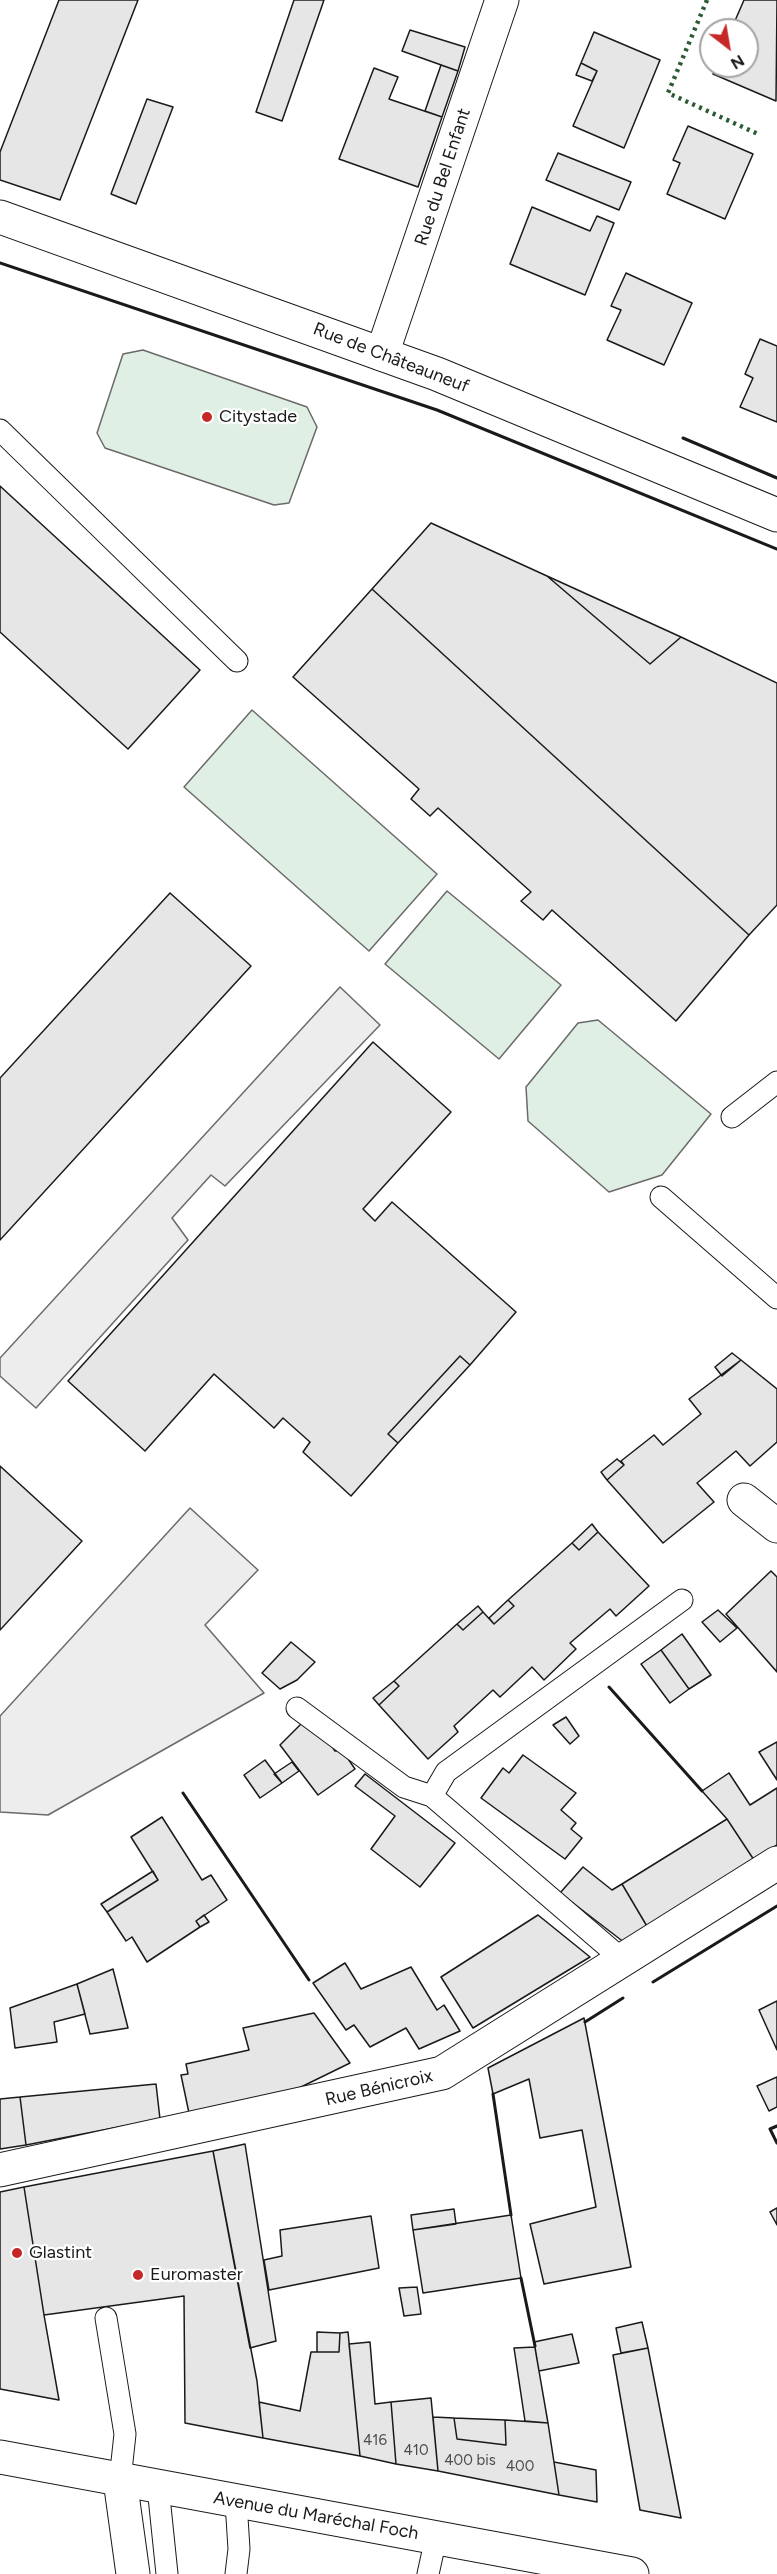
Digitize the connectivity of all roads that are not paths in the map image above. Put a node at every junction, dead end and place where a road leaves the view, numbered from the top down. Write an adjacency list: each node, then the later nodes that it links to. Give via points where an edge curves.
1 (502, 0): 3 (main road, Rue du Bel Enfant)
2 (0, 217): 3 (main road, Rue de Châteauneuf)
3 (382, 354): 5 (main road, Rue de Châteauneuf)
4 (0, 430): 6 (lane)
5 (777, 514)
6 (237, 661)
7 (777, 1082): 8 (lane)
8 (732, 1117)
9 (661, 1197): 10 (lane)
10 (777, 1298)
11 (744, 1500): 12 (main road)
12 (777, 1526)
13 (682, 1600): 15 (lane, via 446,1772)
14 (297, 1708): 15 (lane, via 404,1787)
15 (432, 1796): 17 (lane)
16 (777, 1863): 17 (main road, Rue Bénicroix)
17 (623, 1960): 18 (main road, Rue Bénicroix, via 442,2073)
18 (0, 2170)
19 (106, 2318): 21 (lane, via 125,2434)
20 (0, 2457): 21 (main road, Avenue du Maréchal Foch)
21 (120, 2480): 22 (main road, Avenue du Maréchal Foch); 25 (main road)
22 (158, 2487): 23 (main road, Avenue du Maréchal Foch); 26 (lane)
23 (236, 2502): 24 (main road, Avenue du Maréchal Foch); 27 (lane)
24 (436, 2538): 28 (lane); 29 (main road, Avenue du Maréchal Foch)
25 (133, 2574)
26 (167, 2574)
27 (236, 2574)
28 (428, 2574)
29 (632, 2574)

